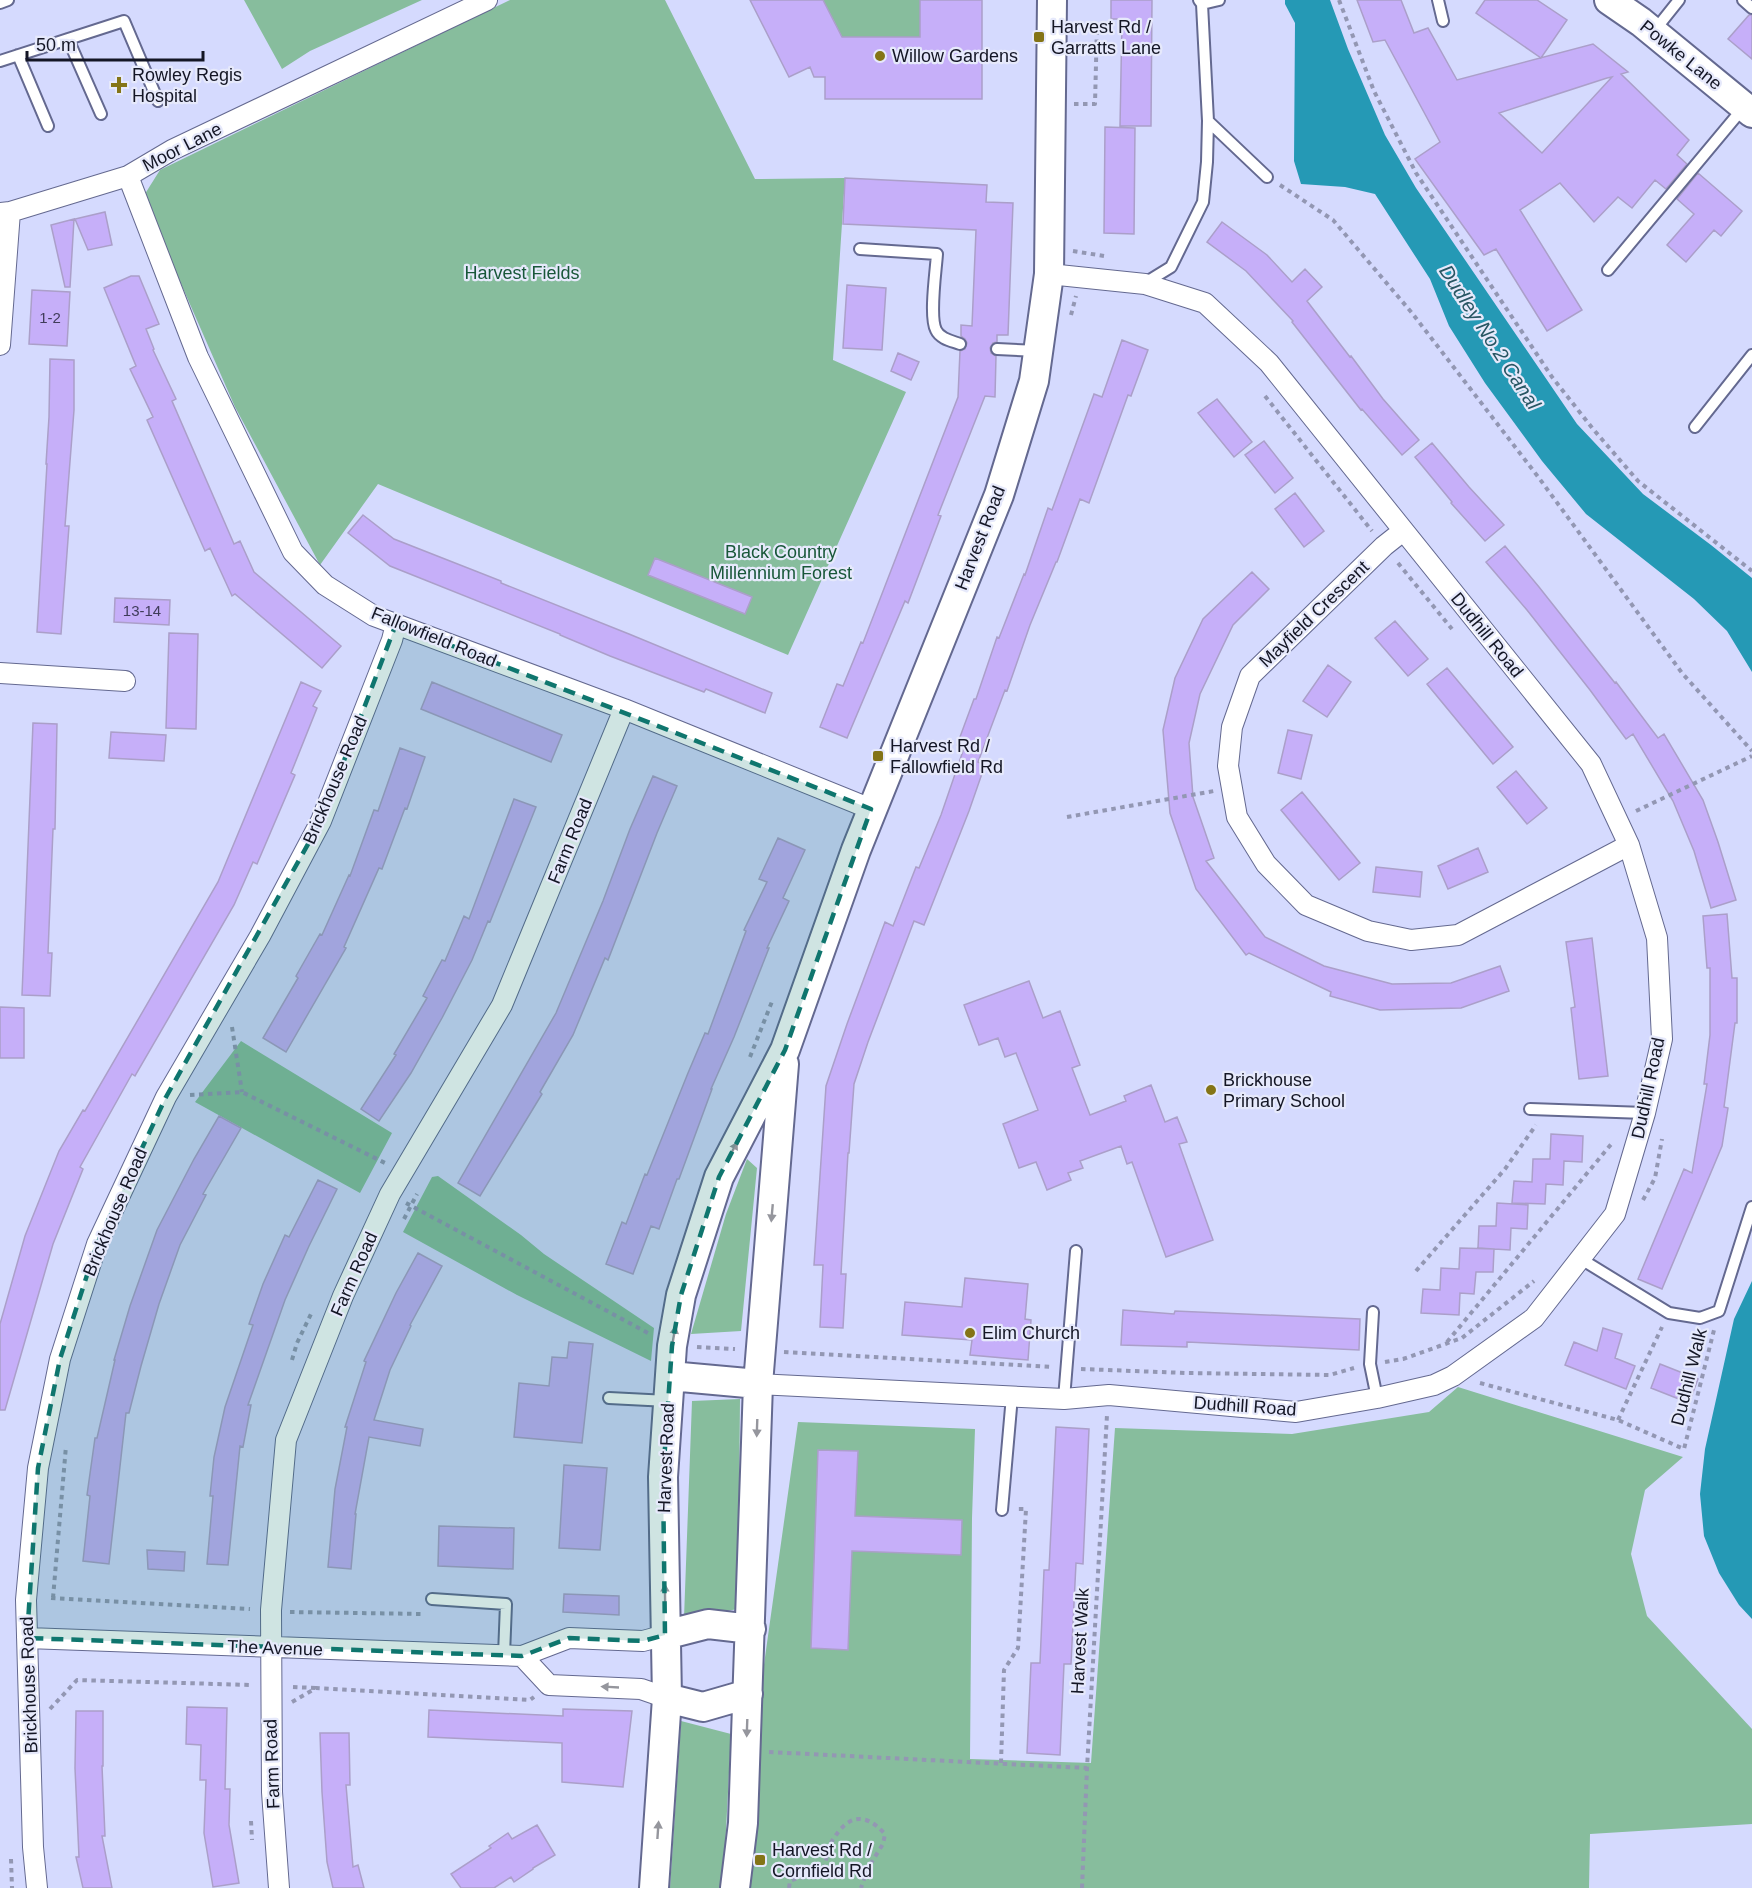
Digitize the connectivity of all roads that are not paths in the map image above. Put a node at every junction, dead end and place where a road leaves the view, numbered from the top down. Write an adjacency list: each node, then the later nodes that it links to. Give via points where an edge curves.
1 (8, 0): 10 (lane)
2 (487, 0): 22 (street, Moor Lane, via 183,145)
3 (1052, 0): 27 (street, Harvest Road)
4 (1219, 0): 9 (lane)
5 (1438, 0): 12 (lane)
6 (1609, 0): 13 (street, Powke Lane)
7 (1679, 0): 13 (lane)
8 (1743, 0): 11 (lane)
9 (1200, 2): 20 (lane)
10 (0, 3)
11 (1752, 8)
12 (1443, 21)
13 (1653, 32): 18 (street, Powke Lane)
14 (68, 39): 15 (lane); 17 (lane, via 124,21); 19 (lane)
15 (18, 55): 16 (lane); 21 (lane)
16 (0, 61)
17 (158, 101)
18 (1748, 110): 26 (lane)
19 (101, 114)
20 (1208, 121): 23 (lane); 28 (lane, via 1203,202 1171,267)
21 (48, 126)
22 (128, 176): 24 (street, Moor Lane); 36 (street, Fallowfield Road, via 198,357 293,552 326,585 374,616)
23 (1267, 177)
24 (5, 212): 30 (street)
25 (860, 249): 29 (lane, via 937,254 933,319 936,332)
26 (1608, 270)
27 (1048, 274): 28 (street, Dudhill Road); 32 (street, Harvest Road)
28 (1145, 284): 35 (street, Dudhill Road, via 1205,303 1269,363)
29 (960, 344)
30 (0, 345)
31 (997, 349): 32 (lane)
32 (1038, 351): 40 (street, Harvest Road, via 1034,381 999,495)
33 (1752, 355): 34 (lane)
34 (1695, 427)
35 (1403, 531): 41 (street, Dudhill Road, via 1591,764); 41 (street, Mayfield Crescent, via 1250,676 1232,728 1228,766 1237,817 1266,864 1306,905 1368,931 1411,940 1458,935)
36 (396, 624): 39 (street, Fallowfield Road); 59 (street, Brickhouse Road, via 321,821 260,936 166,1097 97,1244 60,1359 38,1468 26,1600)
37 (0, 673): 38 (street)
38 (125, 681)
39 (624, 710): 40 (street, Fallowfield Road); 60 (street, Farm Road, via 502,1005 390,1194 343,1296 286,1440 281,1611)
40 (872, 809): 42 (street, Harvest Road)
41 (1629, 846): 44 (street, Dudhill Road, via 1657,938 1662,1040)
42 (785, 1050): 49 (street, Harvest Road, one-way to 49); 50 (street, Harvest Road, one-way to 42, via 681,1295 719,1177)
43 (1530, 1109): 44 (lane)
44 (1637, 1113): 47 (street, Dudhill Road, via 1616,1214)
45 (1752, 1207): 47 (lane, via 1719,1311 1700,1318 1668,1313)
46 (1076, 1251): 54 (lane)
47 (1581, 1259): 53 (street, Dudhill Road, via 1534,1318 1453,1376 1434,1385)
48 (1373, 1312): 53 (lane, via 1370,1364)
49 (758, 1384): 50 (street); 51 (street, Dudhill Road); 57 (street, Harvest Road, one-way to 57)
50 (669, 1389): 52 (lane); 58 (street, Harvest Road, one-way to 50, via 663,1477)
51 (1012, 1396): 54 (street, Dudhill Road); 55 (lane)
52 (609, 1398)
53 (1377, 1398): 54 (street, Dudhill Road, via 1296,1412 1109,1395)
54 (1064, 1399)
55 (1002, 1510)
56 (432, 1599): 61 (lane, via 506,1604)
57 (751, 1629): 58 (street, via 708,1624); 62 (street, Harvest Road)
58 (665, 1635): 61 (street, The Avenue, via 644,1641 569,1638); 63 (street, Harvest Road)
59 (27, 1638): 60 (street, The Avenue); 64 (street, Brickhouse Road)
60 (271, 1648): 61 (street, The Avenue); 65 (street, Farm Road, via 272,1792)
61 (513, 1655): 63 (street, one-way to 61, via 641,1689 549,1684)
62 (748, 1694): 63 (street, via 703,1707); 67 (street, Harvest Road, one-way to 67, via 743,1823)
63 (667, 1698): 66 (street, Harvest Road, one-way to 63)
64 (37, 1888)
65 (279, 1888)
66 (654, 1888)
67 (735, 1888)

